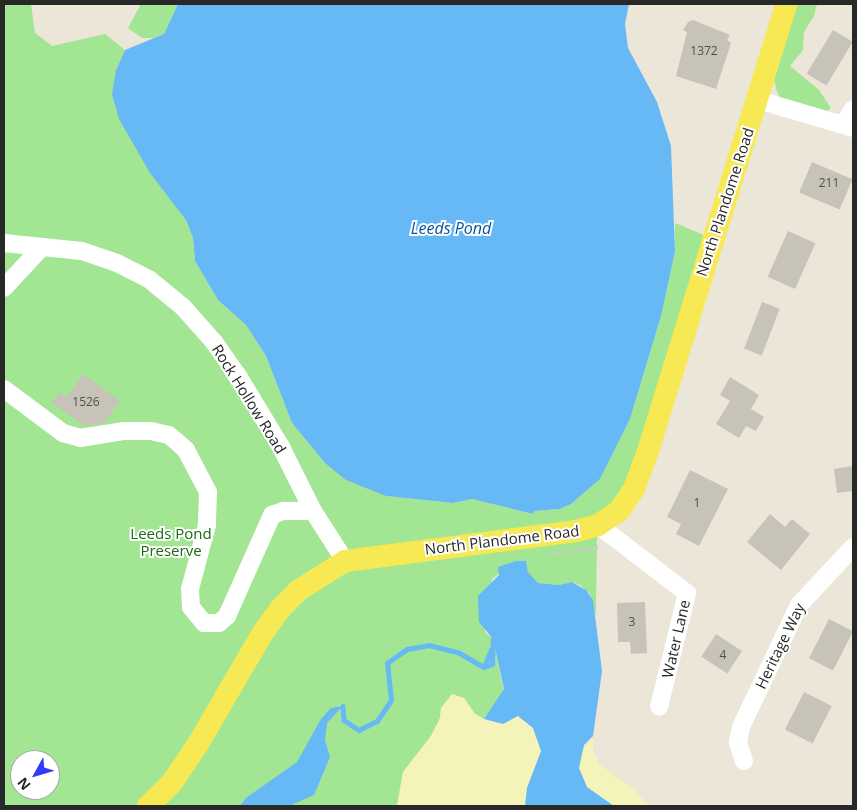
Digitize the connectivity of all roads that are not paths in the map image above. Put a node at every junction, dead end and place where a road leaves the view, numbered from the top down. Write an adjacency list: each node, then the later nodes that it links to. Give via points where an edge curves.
1 (786, 4): 2 (main road, North Plandome Road)
2 (758, 100): 4 (street); 10 (main road, North Plandome Road, via 637,481 620,511)
3 (853, 109): 4 (street)
4 (849, 126)
5 (4, 243): 6 (street, Rock Hollow Road)
6 (42, 247): 7 (street); 9 (street, Rock Hollow Road, via 82,251 117,263 150,280 183,307 238,376 280,445)
7 (4, 288)
8 (4, 389): 9 (street, via 63,433 80,438 124,431 151,431 169,435 186,450 208,492 208,525 190,589 191,607 204,623 219,624 227,616 272,515 283,510)
9 (313, 511): 12 (street, Rock Hollow Road)
10 (600, 535): 12 (main road, North Plandome Road, via 576,531); 13 (street, Water Lane, via 687,592)
11 (853, 546): 14 (street, Heritage Way, via 799,605 741,727 738,742)
12 (345, 561): 15 (main road, North Plandome Road, via 299,590 281,608 262,634 198,744 171,784)
13 (660, 707)
14 (744, 761)
15 (148, 806)

